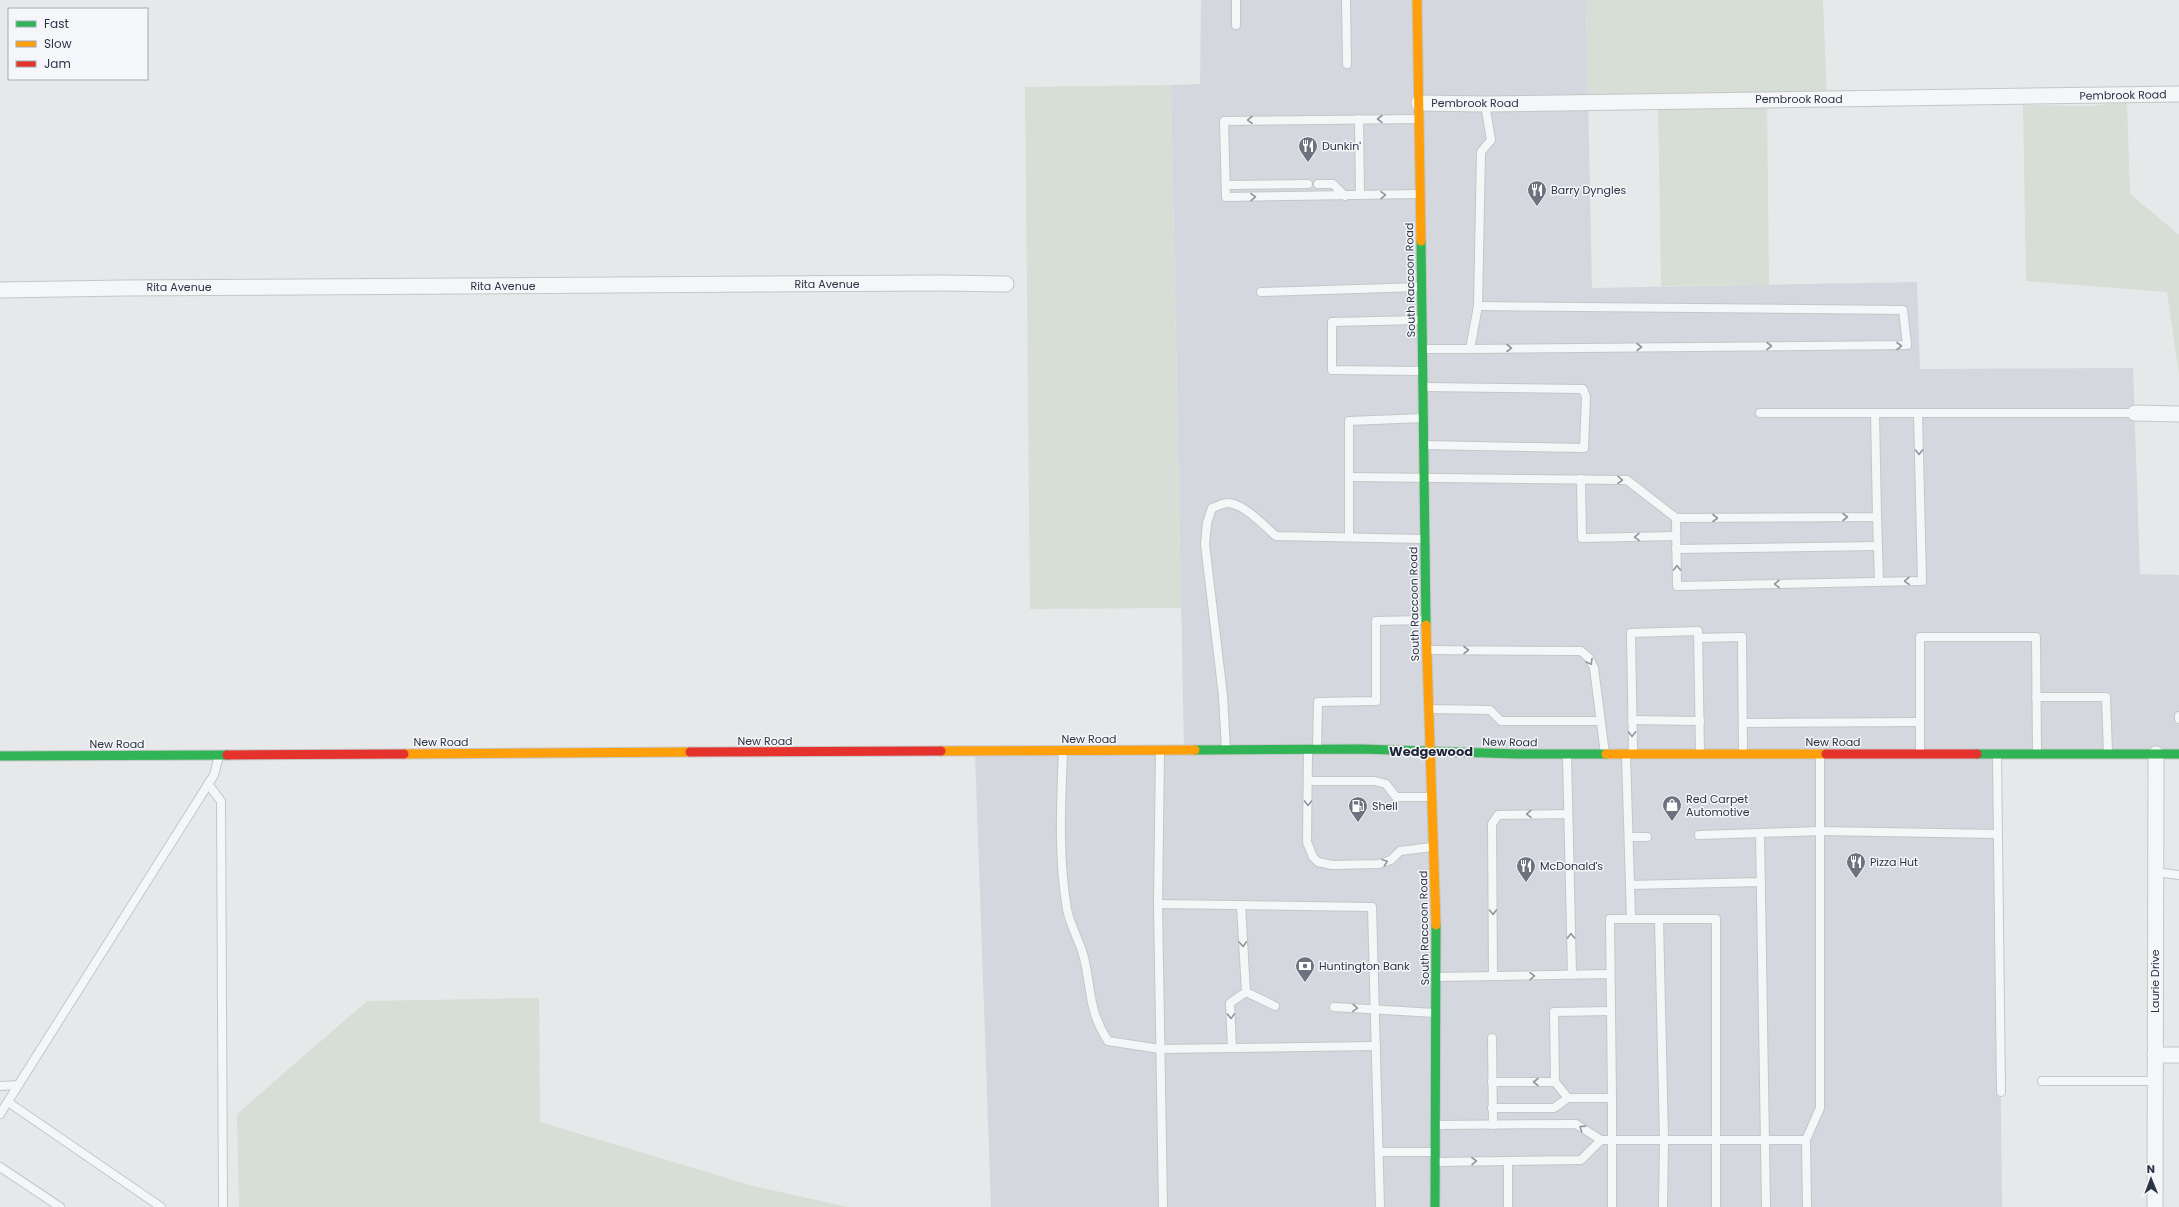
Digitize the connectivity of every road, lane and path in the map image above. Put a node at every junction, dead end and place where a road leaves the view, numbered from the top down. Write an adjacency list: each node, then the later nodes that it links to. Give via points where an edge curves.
1 (1236, 0): 4 (lane)
2 (1346, 0): 5 (lane)
3 (1417, 0): 7 (street, South Raccoon Road)
4 (1236, 25)
5 (1347, 64)
6 (2179, 94): 8 (street, Pembrook Road)
7 (1419, 103): 8 (street, Pembrook Road); 10 (street, South Raccoon Road)
8 (1485, 104): 21 (lane, via 1491,140 1480,152)
9 (1359, 119): 10 (lane, one-way to 9); 13 (lane, one-way to 13, via 1224,121); 15 (lane)
10 (1419, 119): 14 (street, South Raccoon Road)
11 (1308, 184): 13 (lane)
12 (1318, 184): 16 (lane, via 1333,184)
13 (1226, 185): 16 (lane, one-way to 16, via 1226,197)
14 (1420, 194): 15 (lane, one-way to 14); 18 (street, South Raccoon Road)
15 (1360, 195): 16 (lane)
16 (1345, 196)
17 (1006, 284): 19 (street, Rita Avenue)
18 (1422, 287): 20 (lane); 22 (street, South Raccoon Road)
19 (0, 290)
20 (1261, 292)
21 (1478, 306): 23 (lane); 23 (lane, one-way to 21, via 1907,346 1903,310)
22 (1422, 320): 24 (street, South Raccoon Road); 25 (lane, via 1332,322 1332,370)
23 (1470, 348): 24 (lane)
24 (1422, 349): 25 (street, South Raccoon Road)
25 (1423, 371): 26 (street, South Raccoon Road)
26 (1423, 387): 32 (street, South Raccoon Road); 33 (lane, via 1582,389 1586,397 1584,448)
27 (1760, 413): 28 (lane)
28 (1875, 413): 29 (lane); 37 (lane)
29 (1918, 413): 30 (lane); 44 (lane, one-way to 44, via 1922,581)
30 (2135, 413): 31 (street)
31 (2179, 414)
32 (1423, 418): 33 (street, South Raccoon Road); 34 (lane, via 1349,421)
33 (1424, 445): 35 (street, South Raccoon Road)
34 (1349, 477): 35 (lane); 40 (lane)
35 (1424, 477): 36 (lane); 41 (street, South Raccoon Road)
36 (1581, 479): 38 (lane, one-way to 38, via 1627,480); 39 (lane, one-way to 36, via 1582,538)
37 (1878, 517): 38 (lane, one-way to 37); 42 (lane)
38 (1676, 518): 39 (lane)
39 (1676, 536): 43 (lane)
40 (1349, 538): 41 (lane); 58 (lane, via 1276,536 1248,511 1227,503 1212,508 1207,522 1205,544 1223,696)
41 (1425, 539): 45 (street, South Raccoon Road)
42 (1878, 546): 43 (lane); 44 (lane)
43 (1676, 549): 44 (lane, one-way to 43, via 1677,586)
44 (1879, 582)
45 (1426, 620): 47 (street, South Raccoon Road); 59 (lane, via 1376,621 1376,701 1318,702)
46 (1698, 638): 49 (lane, via 1698,631 1632,633); 50 (lane); 56 (lane, via 1742,637)
47 (1426, 650): 51 (street, South Raccoon Road); 53 (lane, one-way to 53, via 1581,650 1594,668)
48 (2036, 697): 55 (lane, via 2036,637 1920,637); 69 (lane); 70 (lane, via 2106,697)
49 (1632, 703): 50 (lane, via 1638,697 1637,637 1693,636 1694,703); 52 (lane)
50 (1699, 709): 54 (lane)
51 (1428, 710): 53 (lane, via 1490,710 1501,721); 61 (street, South Raccoon Road)
52 (1632, 720): 54 (lane); 63 (lane, one-way to 63)
53 (1600, 721): 74 (lane)
54 (1700, 721): 64 (lane)
55 (1920, 722): 56 (lane); 67 (lane)
56 (1743, 723): 65 (lane)
57 (1160, 750): 58 (street, New Road); 60 (street, New Road); 91 (lane)
58 (1226, 750): 59 (street, New Road)
59 (1312, 750): 61 (street, New Road); 76 (lane)
60 (1063, 751): 73 (street, New Road); 108 (lane, via 1061,835 1067,909 1083,955 1097,1024 1108,1041)
61 (1430, 752): 62 (street, New Road); 78 (street, South Raccoon Road)
62 (1567, 754): 74 (street, New Road); 79 (lane)
63 (1629, 754): 64 (street, New Road); 74 (street, New Road); 84 (lane)
64 (1700, 754): 65 (street, New Road)
65 (1744, 754): 66 (street, New Road)
66 (1820, 754): 67 (street, New Road); 80 (lane)
67 (1920, 754): 68 (street, New Road)
68 (1997, 754): 69 (street, New Road); 82 (lane)
69 (2037, 754): 70 (street, New Road)
70 (2108, 754): 71 (street, New Road)
71 (2156, 754): 72 (street, New Road); 87 (street, Laurie Drive)
72 (2179, 754)
73 (219, 755): 75 (street, New Road); 77 (lane, via 214,775)
74 (1605, 755)
75 (0, 756)
76 (1308, 781): 78 (lane, via 1375,781 1386,784 1396,797); 86 (lane, one-way to 86, via 1308,842 1310,852 1318,862 1332,865 1379,864 1391,860 1400,851)
77 (208, 784): 115 (lane); 138 (lane, via 221,801)
78 (1432, 798): 86 (street, South Raccoon Road)
79 (1568, 814): 96 (lane, one-way to 79); 97 (lane, one-way to 97, via 1498,815 1492,824)
80 (1820, 831): 81 (lane); 82 (lane); 130 (lane, via 1820,1108)
81 (1760, 833): 83 (lane); 89 (lane)
82 (1998, 834): 117 (lane)
83 (1699, 835)
84 (1629, 837): 85 (lane); 90 (lane)
85 (1647, 837)
86 (1434, 847): 98 (street, South Raccoon Road)
87 (2156, 872): 88 (lane); 109 (street, Laurie Drive)
88 (2179, 875)
89 (1761, 882): 90 (lane); 129 (lane)
90 (1630, 885): 93 (lane)
91 (1158, 904): 92 (lane); 108 (lane)
92 (1241, 905): 99 (lane, one-way to 99); 102 (lane, via 1372,907)
93 (1631, 918): 94 (lane); 95 (lane, via 1610,919)
94 (1659, 919): 127 (lane); 128 (lane, via 1716,919)
95 (1610, 974): 96 (lane); 103 (lane)
96 (1572, 975): 97 (lane, one-way to 96)
97 (1493, 976): 98 (lane)
98 (1437, 978): 104 (street, South Raccoon Road)
99 (1246, 992): 100 (lane); 107 (lane, one-way to 107, via 1230,1003)
100 (1275, 1006)
101 (1334, 1007): 102 (lane, one-way to 102)
102 (1375, 1009): 104 (lane); 106 (lane)
103 (1611, 1011): 114 (lane, via 1554,1012); 119 (lane)
104 (1436, 1013): 123 (street, South Raccoon Road)
105 (1492, 1038): 113 (lane)
106 (1376, 1046): 107 (lane); 131 (lane)
107 (1232, 1048): 108 (lane)
108 (1160, 1049): 139 (lane)
109 (2155, 1055): 110 (street); 111 (street, Laurie Drive)
110 (2179, 1055)
111 (2155, 1080): 112 (lane); 148 (street, Laurie Drive)
112 (2042, 1081)
113 (1492, 1082): 114 (lane, one-way to 113); 121 (lane)
114 (1555, 1082): 118 (lane)
115 (18, 1085): 116 (lane); 120 (lane)
116 (0, 1086)
117 (2001, 1092)
118 (1568, 1098): 119 (lane); 121 (lane, via 1554,1108)
119 (1612, 1098): 126 (lane)
120 (8, 1102): 122 (lane); 137 (lane)
121 (1492, 1108): 124 (lane)
122 (0, 1114)
123 (1434, 1125): 124 (lane); 132 (street, South Raccoon Road)
124 (1493, 1125): 125 (lane, one-way to 124, via 1576,1124)
125 (1601, 1140): 126 (lane); 133 (lane, via 1581,1160)
126 (1612, 1140): 127 (lane); 143 (lane)
127 (1664, 1140): 128 (lane); 144 (lane)
128 (1717, 1140): 129 (lane); 145 (lane)
129 (1766, 1140): 130 (lane); 146 (lane)
130 (1806, 1140): 147 (lane)
131 (1379, 1152): 132 (lane); 140 (lane)
132 (1435, 1152): 134 (street, South Raccoon Road)
133 (1508, 1161): 134 (lane, one-way to 133); 142 (lane)
134 (1435, 1162): 141 (street, South Raccoon Road)
135 (0, 1167): 136 (lane)
136 (60, 1207)
137 (161, 1207)
138 (223, 1207)
139 (1163, 1207)
140 (1380, 1207)
141 (1435, 1207)
142 (1508, 1207)
143 (1612, 1207)
144 (1663, 1207)
145 (1716, 1207)
146 (1766, 1207)
147 (1807, 1207)
148 (2155, 1207)

